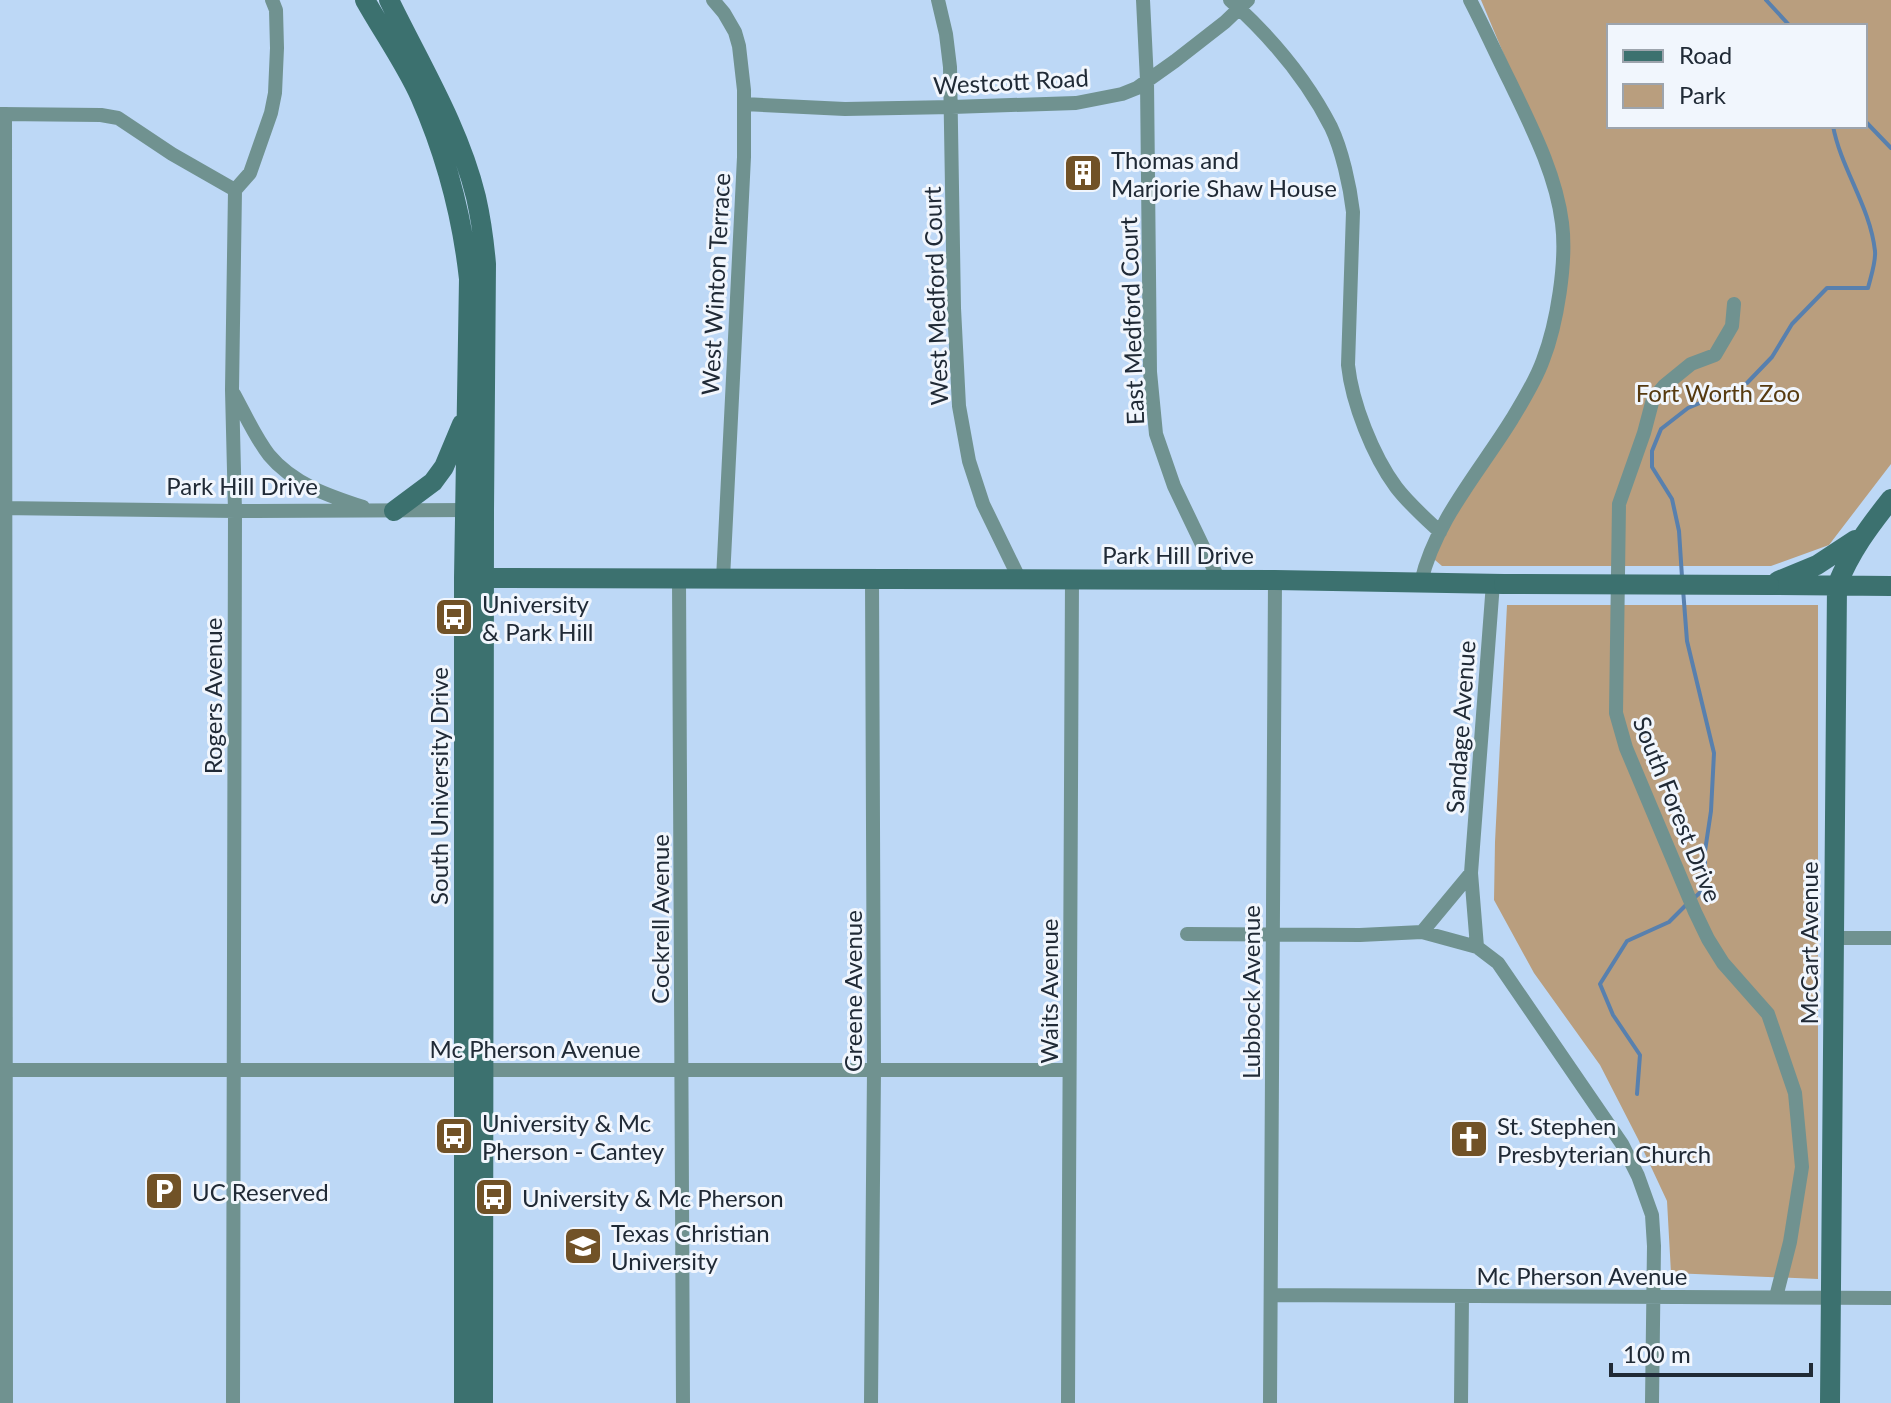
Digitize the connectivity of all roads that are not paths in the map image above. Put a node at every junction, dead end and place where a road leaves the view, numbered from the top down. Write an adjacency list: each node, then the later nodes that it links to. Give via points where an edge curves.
1 (272, 0): 13 (street, via 277,23 275,93 250,173)
2 (365, 0): 16 (main road, South University Drive, via 418,93 453,184 469,279)
3 (389, 0): 19 (main road, South University Drive, via 452,128 480,218 486,264)
4 (713, 0): 10 (street, West Winton Terrace, via 735,32)
5 (938, 0): 11 (street, West Medford Court)
6 (1143, 0): 9 (street, East Medford Court)
7 (1470, 0): 22 (street, via 1553,182 1563,224 1563,259 1543,361)
8 (1239, 3): 9 (street, Westcott Road, via 1225,22); 22 (street, via 1303,81 1332,129 1353,212 1350,384 1385,472)
9 (1147, 81): 11 (street, Westcott Road, via 1122,94 1076,103); 30 (street, East Medford Court, via 1150,372 1156,434 1174,486)
10 (744, 104): 11 (street, Westcott Road); 26 (street, West Winton Terrace)
11 (952, 107): 28 (street, West Medford Court, via 959,406 983,504)
12 (2, 114): 13 (street, via 118,118); 18 (street)
13 (235, 190): 15 (street, Rogers Avenue)
14 (1734, 304): 53 (street, South Forest Drive, via 1732,326 1715,355 1691,364 1653,399 1619,504 1616,713 1694,910 1723,963 1768,1014 1795,1093 1802,1167)
15 (232, 390): 20 (street, Rogers Avenue); 21 (street, via 259,440 285,471 329,496)
16 (466, 413): 19 (main road, South University Drive); 21 (main road, via 433,482)
17 (1891, 499): 23 (main road, McCart Avenue)
18 (3, 508): 20 (street, Park Hill Drive); 44 (street)
19 (475, 510): 21 (street, Park Hill Drive); 24 (main road, South University Drive)
20 (235, 511): 21 (street, Park Hill Drive); 45 (street, Rogers Avenue)
21 (384, 511)
22 (1440, 532): 32 (street)
23 (1862, 535): 34 (main road, via 1817,565); 35 (main road, McCart Avenue)
24 (474, 578): 25 (main road, Park Hill Drive); 46 (main road, South University Drive)
25 (679, 579): 26 (main road, Park Hill Drive); 47 (street, Cockrell Avenue)
26 (723, 579): 27 (main road, Park Hill Drive)
27 (872, 579): 28 (main road, Park Hill Drive); 48 (street, Greene Avenue)
28 (1020, 580): 29 (main road, Park Hill Drive)
29 (1072, 580): 30 (main road, Park Hill Drive); 49 (street, Waits Avenue)
30 (1219, 580): 31 (main road, Park Hill Drive)
31 (1275, 580): 32 (main road, Park Hill Drive); 40 (street, Lubbock Avenue)
32 (1421, 582): 33 (main road, Park Hill Drive)
33 (1499, 583): 34 (main road, Park Hill Drive, bridge); 37 (street, Sandage Avenue)
34 (1769, 585): 35 (main road, Park Hill Drive)
35 (1837, 585): 36 (main road, Park Hill Drive); 41 (main road, McCart Avenue)
36 (1891, 586)
37 (1471, 873): 38 (street); 43 (street, Sandage Avenue)
38 (1422, 932): 40 (street); 43 (street)
39 (1187, 934): 40 (street)
40 (1272, 935): 50 (street, Lubbock Avenue)
41 (1834, 938): 42 (street); 54 (main road, McCart Avenue)
42 (1891, 938)
43 (1477, 947): 52 (street, via 1498,963 1622,1144 1652,1215)
44 (3, 1070): 45 (street, Mc Pherson Avenue); 56 (street)
45 (233, 1070): 46 (street, Mc Pherson Avenue); 57 (street, Rogers Avenue)
46 (474, 1070): 47 (street, Mc Pherson Avenue); 58 (main road, South University Drive); 59 (main road, South University Drive)
47 (681, 1070): 48 (street, Mc Pherson Avenue); 60 (street, Cockrell Avenue)
48 (874, 1070): 49 (street, Mc Pherson Avenue); 61 (street, Greene Avenue)
49 (1069, 1070): 62 (street, Waits Avenue)
50 (1272, 1295): 51 (street, Mc Pherson Avenue); 63 (street, Lubbock Avenue)
51 (1462, 1296): 52 (street, Mc Pherson Avenue); 64 (street)
52 (1653, 1297): 53 (street, Mc Pherson Avenue); 65 (street)
53 (1776, 1297): 54 (street, Mc Pherson Avenue)
54 (1831, 1298): 55 (street, Mc Pherson Avenue); 66 (main road, McCart Avenue)
55 (1891, 1298)
56 (6, 1403)
57 (233, 1403)
58 (464, 1403)
59 (483, 1403)
60 (683, 1403)
61 (871, 1403)
62 (1068, 1403)
63 (1270, 1403)
64 (1461, 1403)
65 (1652, 1403)
66 (1830, 1403)

